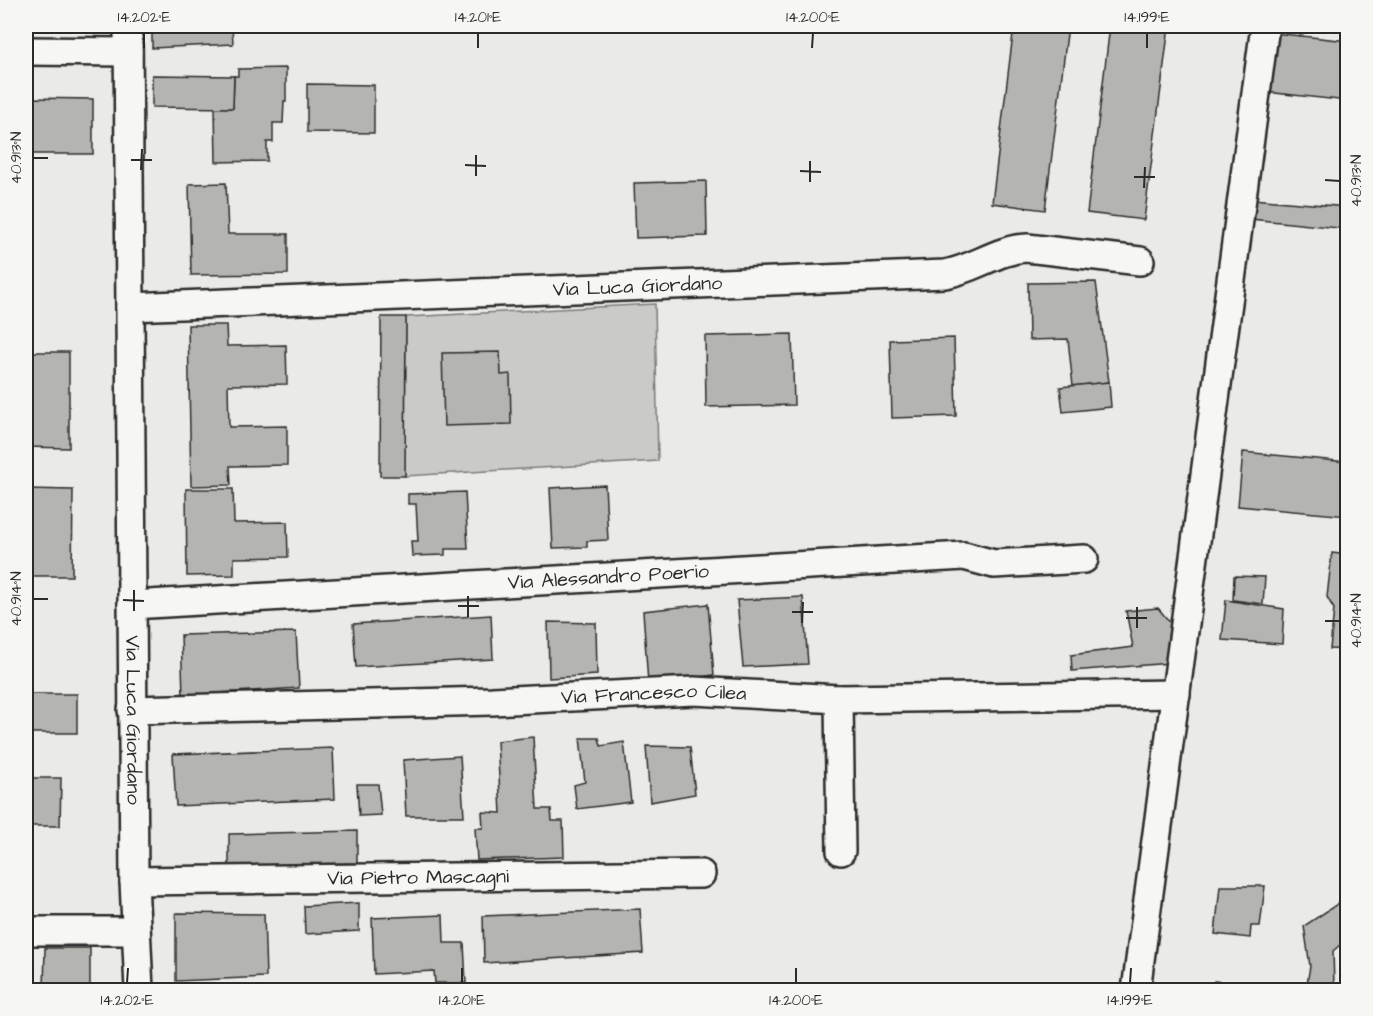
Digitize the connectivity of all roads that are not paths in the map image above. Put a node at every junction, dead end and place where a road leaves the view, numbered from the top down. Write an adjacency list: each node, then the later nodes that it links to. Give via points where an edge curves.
1 (1265, 26): 8 (street)
2 (128, 39): 3 (street); 5 (street, Via Luca Giordano)
3 (26, 51)
4 (1140, 261): 5 (street, Via Luca Giordano, via 1012,248 945,274)
5 (130, 307): 7 (street, Via Luca Giordano)
6 (1084, 559): 7 (street, Via Alessandro Poerio, via 994,564 964,556)
7 (132, 605): 10 (street, Via Luca Giordano)
8 (1176, 694): 9 (street, Via Francesco Cilea); 17 (street)
9 (839, 699): 10 (street, Via Francesco Cilea, via 694,691 492,701); 11 (street)
10 (132, 710): 13 (street, Via Luca Giordano)
11 (841, 851)
12 (701, 874): 13 (street, Via Pietro Mascagni)
13 (134, 881): 15 (street, Via Luca Giordano)
14 (26, 931): 15 (street)
15 (136, 931): 16 (street, Via Luca Giordano)
16 (139, 990)
17 (1136, 990)

